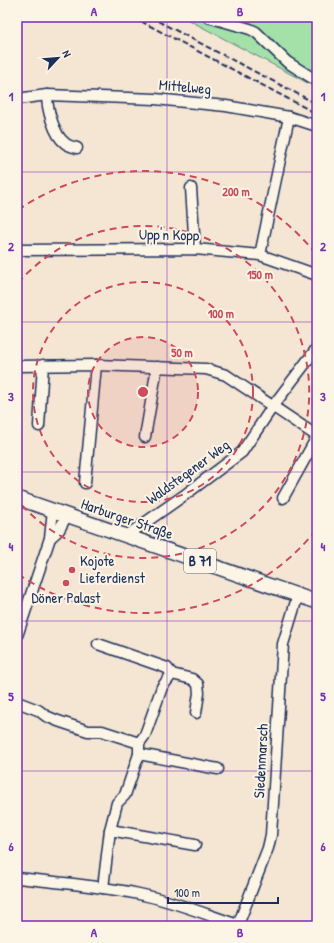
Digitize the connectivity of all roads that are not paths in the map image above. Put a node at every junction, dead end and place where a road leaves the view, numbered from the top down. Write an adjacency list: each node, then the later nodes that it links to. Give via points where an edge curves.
1 (208, 17): 2 (street, via 256,32 287,62)
2 (317, 81)
3 (47, 95): 4 (street, Mittelweg); 5 (street, Mittelweg, via 156,99 226,106); 7 (street, via 47,105 56,131 65,143)
4 (17, 99)
5 (289, 117): 6 (street, Mittelweg); 11 (street)
6 (317, 126)
7 (77, 148)
8 (191, 188): 9 (street)
9 (195, 249): 10 (street, Upp'n Kopp); 11 (street, Upp'n Kopp)
10 (17, 250)
11 (260, 255): 12 (street, Upp'n Kopp)
12 (317, 275)
13 (317, 348): 18 (street, Waldstegener Weg)
14 (43, 365): 15 (street); 16 (street); 19 (street)
15 (96, 365): 17 (street); 22 (street)
16 (17, 366)
17 (157, 367): 18 (street, via 206,369 226,375); 21 (street)
18 (274, 406): 20 (street); 27 (street, Waldstegener Weg, via 242,452)
19 (39, 426)
20 (317, 436): 24 (street)
21 (145, 437)
22 (85, 483)
23 (17, 498): 25 (main road, Harburger Straße / B 71)
24 (283, 498)
25 (52, 510): 26 (main road, Harburger Straße / B 71); 28 (street)
26 (67, 515): 27 (main road, Harburger Straße / B 71); 28 (street, via 59,530)
27 (126, 536): 29 (main road, Harburger Straße / B 71)
28 (50, 538): 31 (street)
29 (298, 595): 30 (main road, Harburger Straße / B 71); 43 (street, Siedenmarsch, via 283,644 271,835)
30 (317, 602)
31 (17, 636)
32 (98, 644): 33 (street, via 167,668)
33 (172, 674): 35 (street, via 192,679 198,684); 36 (street, via 162,687 145,735)
34 (17, 702): 36 (street, via 58,721)
35 (196, 713)
36 (139, 743): 37 (street)
37 (138, 754): 38 (street); 39 (street, via 125,795 117,803)
38 (218, 768)
39 (110, 830): 40 (street); 42 (street)
40 (195, 845)
41 (17, 878): 42 (street)
42 (103, 888): 43 (street, via 166,901)
43 (239, 925)

